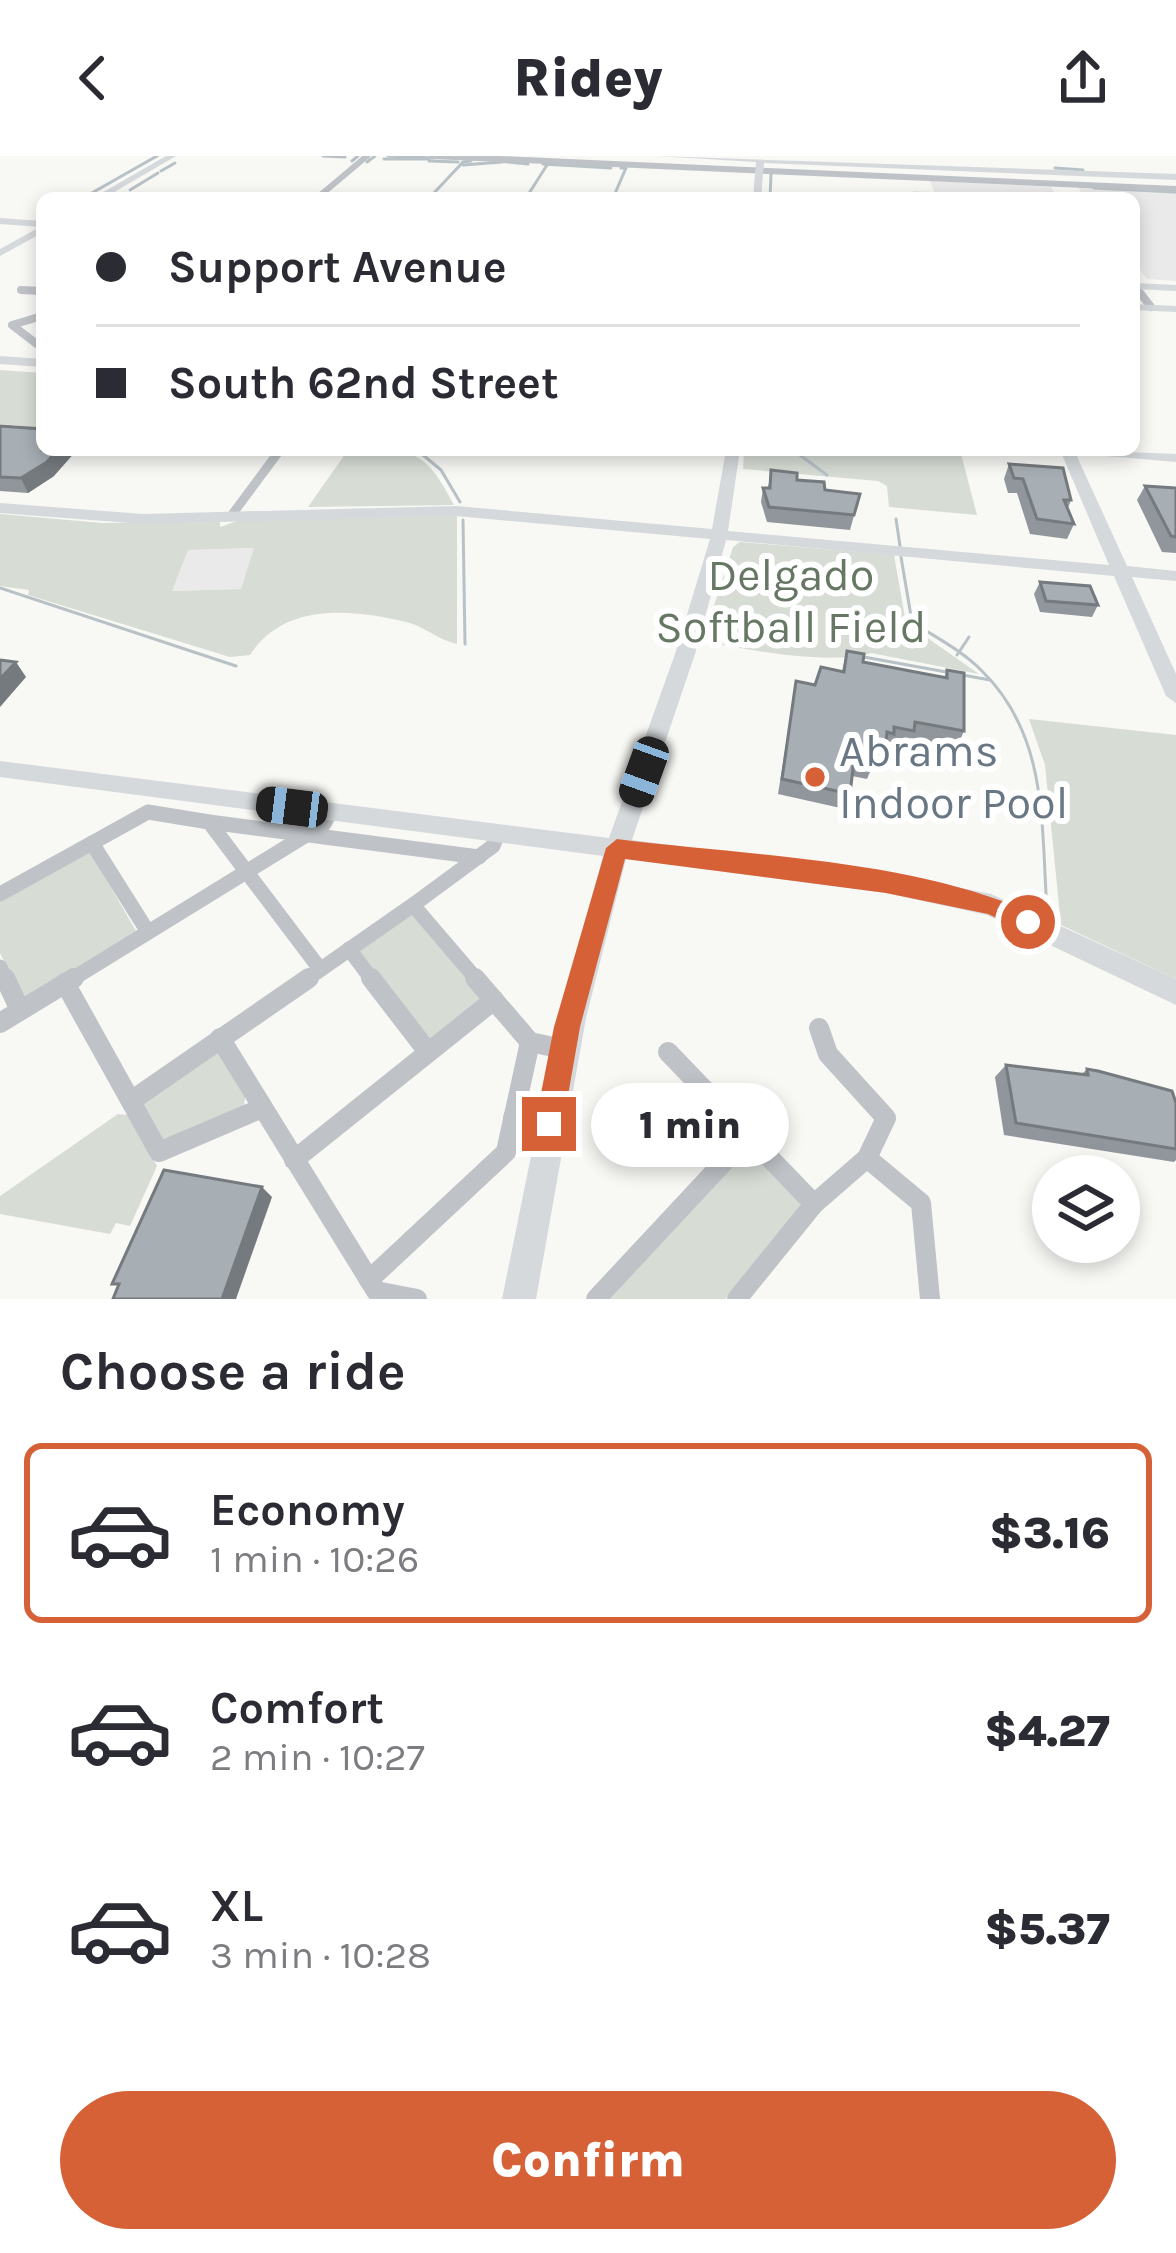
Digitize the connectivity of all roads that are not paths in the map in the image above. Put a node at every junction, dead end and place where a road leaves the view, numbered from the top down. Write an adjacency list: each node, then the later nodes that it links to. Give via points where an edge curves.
1 (172, 156): 11 (street)
2 (367, 156): 12 (street)
3 (435, 156): 5 (street)
4 (660, 156): 6 (street)
5 (609, 160): 6 (street)
6 (760, 165): 7 (street); 9 (street); 13 (street)
7 (1053, 172): 8 (street); 9 (street)
8 (1176, 177)
9 (1062, 184): 10 (street); 14 (street)
10 (1176, 190)
11 (108, 192)
12 (324, 192)
13 (758, 192)
14 (1068, 192)
15 (0, 221): 16 (street)
16 (36, 225)
17 (36, 230): 19 (street)
18 (0, 240): 19 (street)
19 (20, 241): 20 (street); 21 (street)
20 (36, 242)
21 (0, 253)
22 (1140, 285): 23 (street)
23 (1176, 288)
24 (21, 290): 25 (street)
25 (36, 291)
26 (1140, 293): 28 (street)
27 (1140, 307): 28 (street)
28 (1151, 308): 29 (street)
29 (1176, 309)
30 (0, 317): 32 (street)
31 (36, 317): 32 (street)
32 (20, 319): 33 (street, via 12,325)
33 (36, 343)
34 (0, 364): 35 (street)
35 (36, 367)
36 (1140, 445): 37 (street)
37 (1176, 448)
38 (1140, 455): 42 (street)
39 (276, 456): 44 (street)
40 (733, 456): 45 (street)
41 (1070, 456): 46 (street)
42 (1176, 458)
43 (0, 508): 44 (street, via 105,518)
44 (231, 516): 45 (street, via 456,511)
45 (724, 535): 46 (street); 57 (street)
46 (1120, 571): 47 (street); 48 (street)
47 (1176, 576)
48 (1176, 696)
49 (0, 769): 50 (street)
50 (170, 791): 51 (street); 52 (street)
51 (148, 812): 53 (street); 56 (street)
52 (330, 812): 54 (street); 55 (street)
53 (209, 822): 55 (street); 59 (street)
54 (498, 833): 57 (street); 58 (street)
55 (307, 834): 58 (street); 59 (street)
56 (92, 843): 60 (street); 62 (street)
57 (617, 848): 67 (street, via 991,905); 74 (street)
58 (479, 857): 61 (street)
59 (247, 872): 62 (street); 65 (street)
60 (0, 894)
61 (413, 904): 63 (street); 68 (street)
62 (148, 932): 66 (street)
63 (349, 949): 65 (street); 75 (street)
64 (0, 967): 69 (street)
65 (320, 969): 72 (street)
66 (65, 982): 69 (street); 77 (street)
67 (1176, 992)
68 (494, 1000): 73 (street); 75 (street)
69 (20, 1010): 70 (street)
70 (0, 1023)
71 (819, 1028): 82 (street, via 837,1067 886,1118)
72 (220, 1038): 77 (street); 78 (street)
73 (530, 1042): 74 (street); 79 (street)
74 (562, 1049): 80 (street)
75 (428, 1052): 83 (street)
76 (668, 1052): 81 (street)
77 (131, 1101): 78 (street, via 159,1152)
78 (262, 1108): 83 (street)
79 (513, 1118): 80 (street); 85 (street, via 506,1152)
80 (549, 1124): 87 (street)
81 (748, 1136): 84 (street); 88 (street)
82 (867, 1158): 84 (street); 90 (street, via 921,1202)
83 (295, 1160): 85 (street)
84 (814, 1204): 89 (street)
85 (369, 1280): 86 (street, via 376,1291)
86 (417, 1299)
87 (519, 1299)
88 (596, 1299)
89 (736, 1299)
90 (930, 1299)

